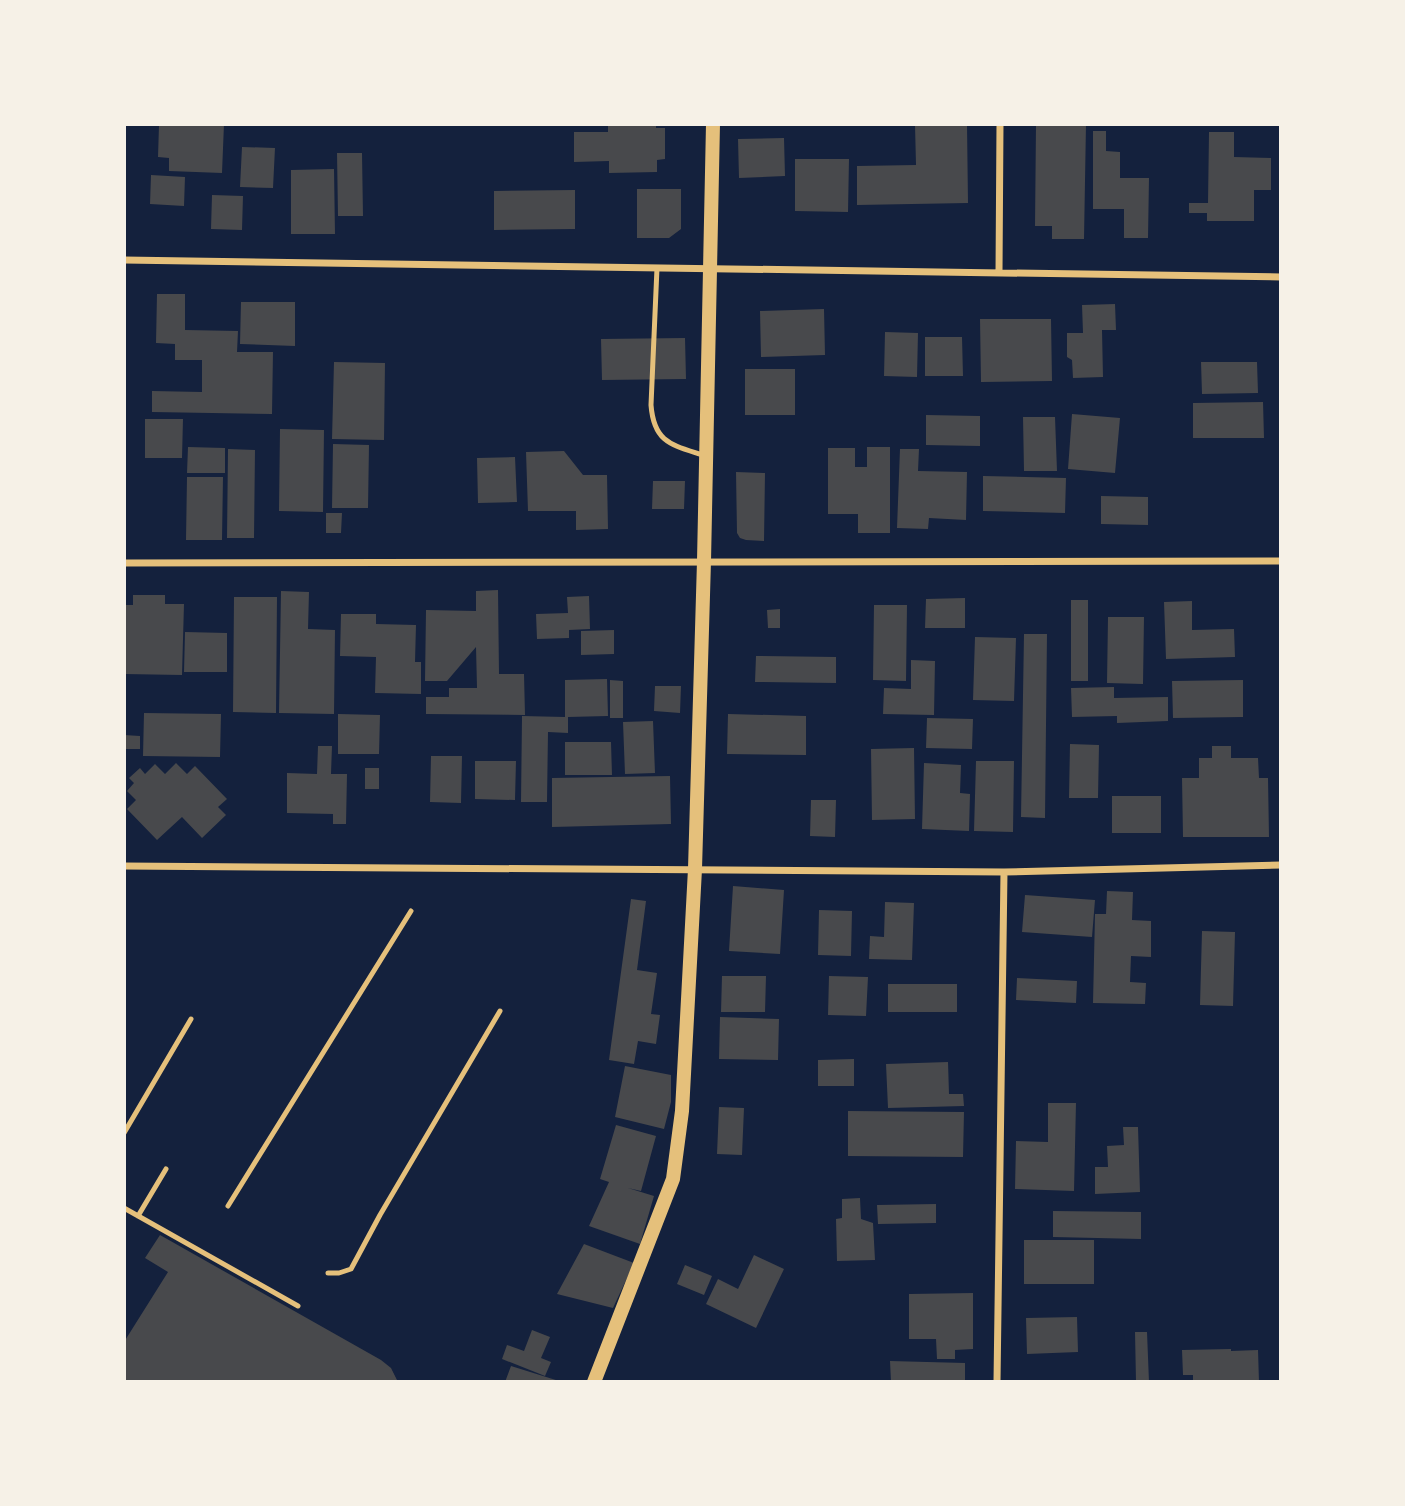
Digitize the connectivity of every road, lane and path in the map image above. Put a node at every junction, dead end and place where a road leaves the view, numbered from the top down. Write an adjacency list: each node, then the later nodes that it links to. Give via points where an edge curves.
1 (713, 124): 5 (main road)
2 (1000, 124): 6 (street)
3 (124, 260): 4 (street)
4 (657, 268): 5 (street); 8 (lane, via 652,422 670,444)
5 (711, 269): 6 (street); 8 (main road)
6 (999, 273): 7 (street)
7 (1281, 277)
8 (707, 456): 9 (main road)
9 (704, 561): 10 (street); 11 (street); 14 (main road)
10 (1281, 561)
11 (124, 563)
12 (1281, 865): 15 (street)
13 (124, 866): 14 (street)
14 (695, 869): 15 (street); 26 (main road, via 682,1111 673,1179)
15 (1004, 872): 27 (street)
16 (411, 911): 21 (lane)
17 (500, 1011): 24 (lane, via 351,1269)
18 (191, 1018): 19 (lane)
19 (124, 1133)
20 (166, 1169): 23 (lane)
21 (228, 1206)
22 (124, 1208): 23 (lane)
23 (138, 1216): 25 (lane)
24 (328, 1273)
25 (298, 1306)
26 (594, 1382)
27 (998, 1382)

